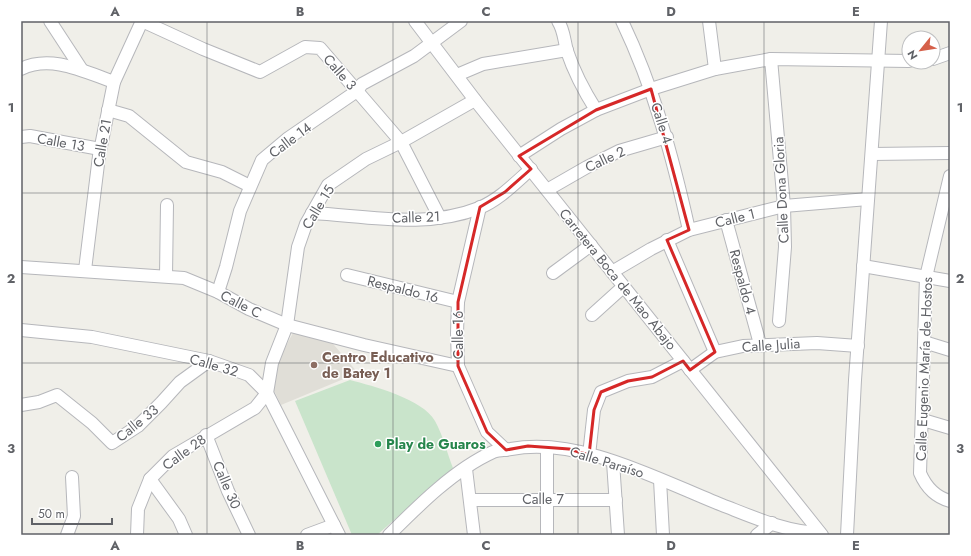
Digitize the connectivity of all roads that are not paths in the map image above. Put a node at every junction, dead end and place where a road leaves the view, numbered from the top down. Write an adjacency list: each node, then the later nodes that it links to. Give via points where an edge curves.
1 (50, 21): 16 (street)
2 (142, 21): 18 (street, Calle 21); 20 (street, Calle 3, via 260,72 304,48 320,48)
3 (416, 21): 9 (street, Carretera Boca de Mao Abajo)
4 (460, 21): 9 (street, Calle 14)
5 (558, 21): 10 (street, via 562,27)
6 (622, 21): 19 (street, Calle 4)
7 (709, 21): 15 (street)
8 (881, 21): 12 (street)
9 (432, 42): 17 (street, Carretera Boca de Mao Abajo); 20 (street, Calle 14, via 414,56 362,84)
10 (567, 50): 17 (street, via 483,64); 23 (street, via 582,88)
11 (771, 59): 12 (street); 15 (street); 37 (street, Calle Dona Gloria)
12 (878, 60): 13 (street); 29 (street)
13 (901, 61)
14 (21, 69): 16 (street, via 52,63)
15 (715, 69): 19 (street)
16 (82, 70): 18 (street)
17 (457, 75): 21 (street, Carretera Boca de Mao Abajo)
18 (114, 82): 22 (street, Calle 21)
19 (651, 89): 23 (street); 25 (street, Calle 4)
20 (357, 91): 26 (street, Calle 3); 33 (street, Calle 14, via 287,139 262,160)
21 (475, 100): 26 (street, Calle 15); 30 (street, Carretera Boca de Mao Abajo)
22 (108, 110): 27 (street, Calle 21); 33 (street, via 129,116 186,162 222,172)
23 (596, 110): 30 (street)
24 (21, 137): 27 (street, Calle 13, via 30,136)
25 (667, 138): 34 (street, Calle 2, via 619,151); 43 (street, Calle 4)
26 (401, 142): 40 (street, Calle 15, via 366,159 328,185); 41 (street, Calle 3)
27 (100, 149): 48 (street, Calle 21)
28 (950, 153): 29 (street)
29 (872, 154): 35 (street)
30 (520, 156): 31 (street, Carretera Boca de Mao Abajo)
31 (531, 169): 34 (street, Carretera Boca de Mao Abajo); 38 (street, Calle 21, via 505,192)
32 (950, 176): 39 (street, Calle Eugenio María de Hostos)
33 (250, 186): 56 (street, Calle 14, via 240,211)
34 (547, 190): 45 (street, Carretera Boca de Mao Abajo)
35 (868, 199): 37 (street, Calle 1); 46 (street)
36 (167, 205): 52 (street)
37 (784, 206): 42 (street, Calle 1); 59 (street, Calle Dona Gloria, via 785,247)
38 (480, 207): 41 (street, Calle 21); 57 (street, Calle 16)
39 (946, 212): 53 (street, Calle Eugenio María de Hostos)
40 (312, 213): 41 (street, Calle 21, via 397,220); 60 (street, Calle 15, via 298,247)
41 (440, 218)
42 (726, 220): 43 (street, Calle 1); 63 (street, Respaldo 4)
43 (689, 230): 44 (street, Calle 1)
44 (667, 240): 49 (street, Calle 1); 66 (street)
45 (591, 245): 49 (street, Carretera Boca de Mao Abajo); 50 (street)
46 (864, 266): 53 (street); 64 (street)
47 (21, 267): 48 (street, Calle C)
48 (85, 270): 52 (street, Calle C)
49 (612, 272): 55 (street, Carretera Boca de Mao Abajo)
50 (553, 273)
51 (347, 275): 57 (street, Respaldo 16)
52 (166, 276): 56 (street, Calle C, via 190,279)
53 (926, 277): 54 (street); 62 (street, Calle Eugenio María de Hostos)
54 (950, 281)
55 (623, 287): 58 (street); 68 (street, Carretera Boca de Mao Abajo)
56 (218, 292): 60 (street, Calle C)
57 (458, 302): 69 (street, Calle 16)
58 (592, 315)
59 (779, 321)
60 (286, 325): 69 (street, Calle C); 70 (street, Calle 15, via 272,363)
61 (21, 330): 67 (street, Calle 32, via 92,337)
62 (924, 342): 65 (street); 72 (street, Calle Eugenio María de Hostos)
63 (760, 344): 64 (street, Calle Julia, via 817,343); 66 (street, Calle Julia)
64 (858, 346): 101 (street)
65 (950, 350)
66 (715, 352): 68 (street, Calle Julia)
67 (209, 361): 70 (street, Calle 32, via 249,375); 71 (street, Calle 33, via 180,382 138,426 112,443 57,395)
68 (687, 365): 77 (street, Calle Julia, via 652,378 628,381 601,392 594,410); 90 (street, Carretera Boca de Mao Abajo)
69 (458, 366): 76 (street, Calle 16, via 487,432)
70 (267, 393): 74 (street, Calle 28, via 255,408); 88 (street, Calle 32)
71 (21, 405)
72 (923, 420): 73 (street); 86 (street, Calle Eugenio María de Hostos, via 920,473 926,487 944,500)
73 (950, 428)
74 (206, 435): 81 (street, Calle 28, via 173,456); 94 (street, Calle 30)
75 (547, 447): 76 (street, Calle Paraíso, via 528,446); 77 (street, Calle Paraíso); 83 (street)
76 (506, 450): 79 (street, Calle Paraíso, via 494,452)
77 (589, 455): 78 (street, Calle Paraíso)
78 (614, 462): 82 (street, Calle Paraíso); 85 (street)
79 (466, 468): 84 (street); 89 (street, Calle Paraíso, via 441,487)
80 (72, 477): 91 (street, via 74,516)
81 (150, 479): 92 (street, Calle 28, via 138,509); 93 (street, via 179,519)
82 (660, 480): 87 (street, Calle Paraíso); 99 (street)
83 (547, 499): 84 (street, Calle 7); 85 (street, Calle 7); 97 (street)
84 (471, 500): 96 (street)
85 (616, 500): 98 (street)
86 (950, 501)
87 (772, 523): 90 (street, Calle Paraíso); 100 (street)
88 (336, 530): 95 (street)
89 (393, 533)
90 (821, 534)
91 (67, 535)
92 (137, 535)
93 (186, 535)
94 (249, 535)
95 (307, 535)
96 (474, 535)
97 (547, 535)
98 (618, 535)
99 (663, 535)
100 (757, 535)
101 (847, 535)

